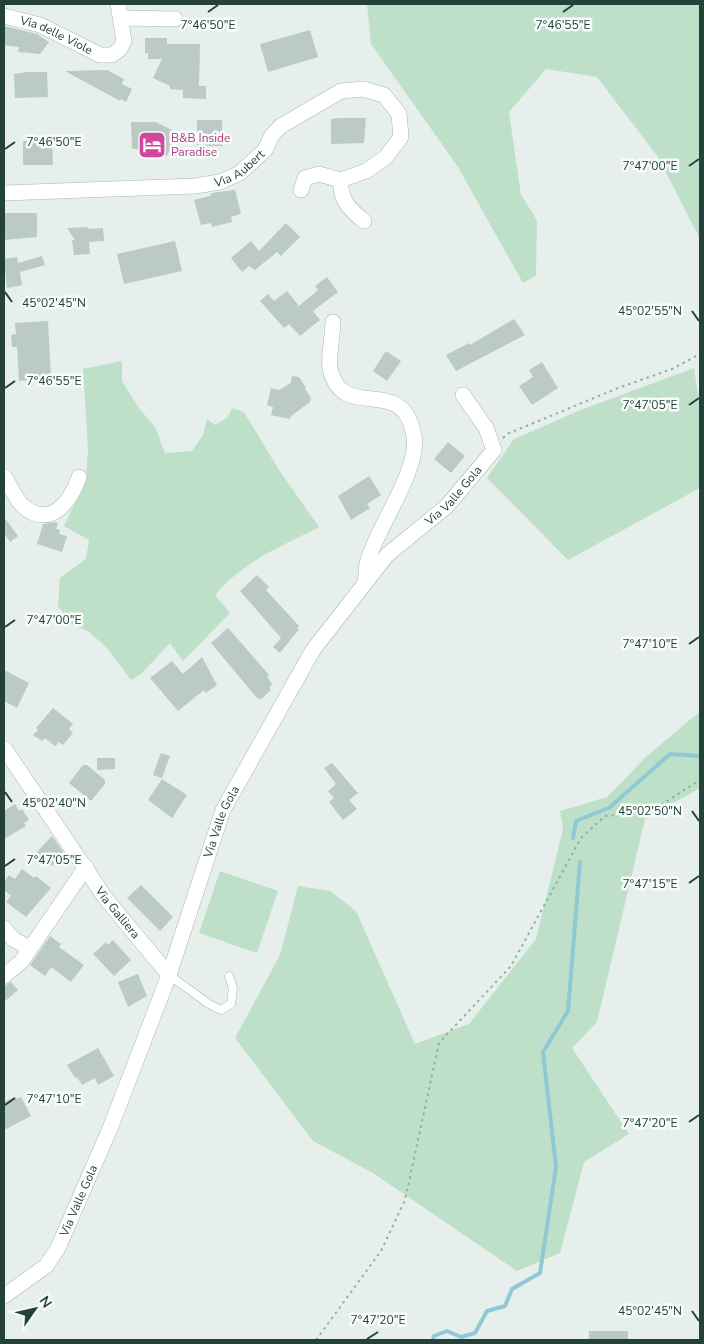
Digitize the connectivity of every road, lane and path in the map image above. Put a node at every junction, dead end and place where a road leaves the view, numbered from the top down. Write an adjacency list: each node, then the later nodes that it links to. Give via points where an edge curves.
1 (120, 11): 2 (street, Via delle Viole, via 124,41 112,55 100,55 40,25); 3 (street)
2 (4, 16)
3 (175, 19)
4 (341, 180): 5 (street, via 319,174 305,178); 6 (street, Via Aubert, via 366,171 385,158 402,137 399,114 384,95 363,89 341,91 281,126 265,150 240,174 220,182 195,186); 7 (street, via 340,189 350,210)
5 (301, 190)
6 (4, 193)
7 (364, 221)
8 (333, 322): 14 (street, via 329,366 335,384 345,395 388,400 402,408 411,422 414,439 411,462 367,564)
9 (700, 354): 11 (path, via 672,369 507,434)
10 (464, 395): 11 (street, via 486,428)
11 (494, 450): 14 (street, Via Valle Gola, via 447,506 387,555)
12 (4, 476): 13 (street, via 21,504 32,513 49,514 62,508 73,494)
13 (79, 477)
14 (365, 583): 20 (street, Via Valle Gola, via 313,650 223,810)
15 (4, 748): 17 (street, Via Galliera)
16 (700, 780): 24 (path, via 650,812 605,816 581,838 510,966 439,1043 405,1200 381,1250)
17 (86, 867): 19 (street); 20 (street, Via Galliera, via 106,899)
18 (4, 928): 19 (street, via 12,939)
19 (29, 948): 21 (street, via 21,962)
20 (169, 975): 22 (lane, via 221,1010 231,1004 233,988); 23 (street, Via Valle Gola, via 111,1126 58,1248 46,1266)
21 (4, 976)
22 (229, 976)
23 (4, 1296)
24 (316, 1340)

